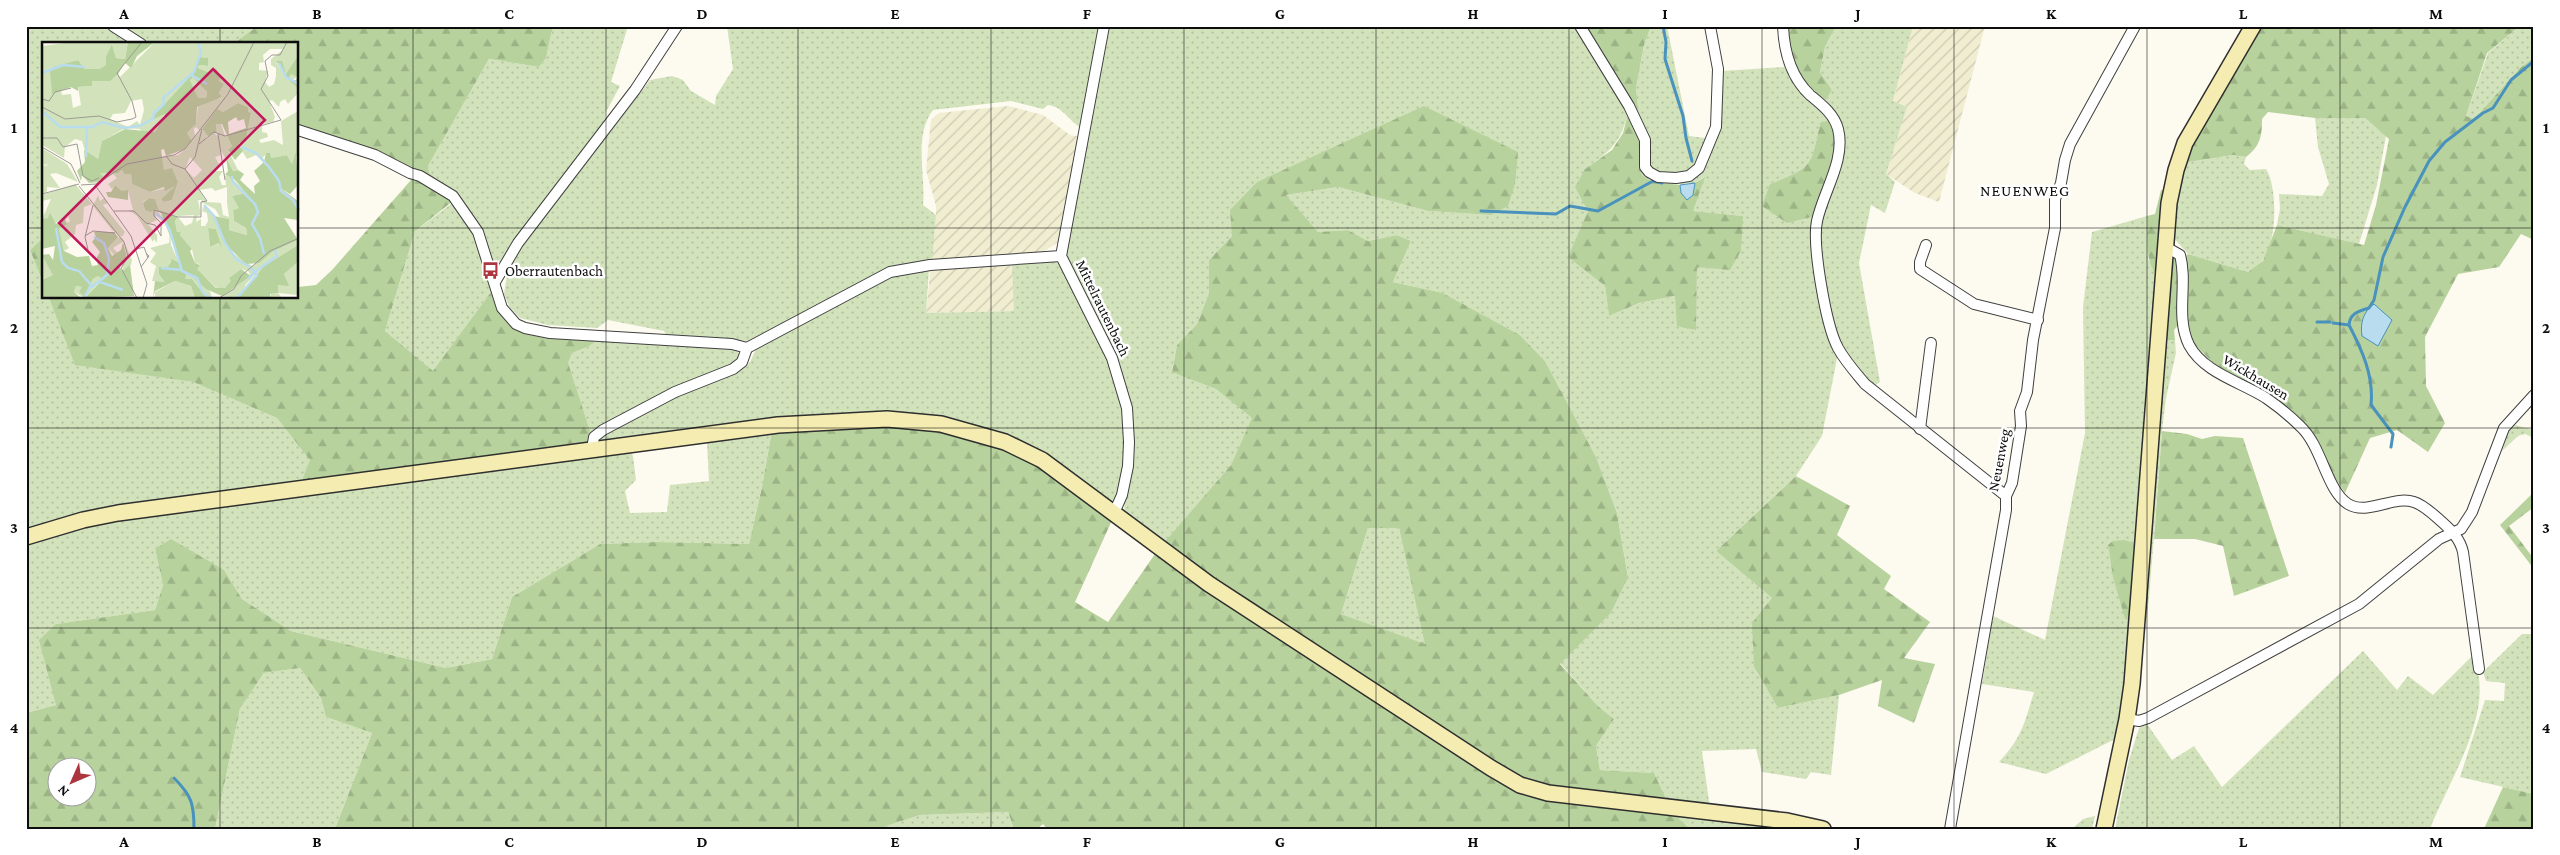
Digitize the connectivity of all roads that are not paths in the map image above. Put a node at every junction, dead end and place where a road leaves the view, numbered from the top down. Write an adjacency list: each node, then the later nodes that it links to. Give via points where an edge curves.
1 (113, 26): 9 (street)
2 (677, 26): 14 (street, via 635,90 518,243)
3 (1104, 26): 13 (street, Mittelrautenbach)
4 (1580, 26): 5 (street, via 1629,106 1645,140 1645,167 1658,177 1676,178 1689,176 1701,165 1716,127 1718,69)
5 (1710, 26)
6 (1783, 26): 19 (street, via 1783,42 1795,76 1831,114 1839,130 1838,156 1816,231 1832,332 1852,370)
7 (2135, 26): 15 (street, Neuenweg, via 2068,150 2055,199 2055,228)
8 (2253, 26): 12 (main road, via 2181,153 2169,203)
9 (139, 42)
10 (299, 130): 14 (street, via 376,155 453,196 478,232)
11 (1926, 245): 15 (street, via 1920,269 1928,276 1974,304)
12 (2166, 247): 23 (street, Wickhausen, via 2180,255 2183,328 2190,347 2205,363 2265,398 2304,429 2330,476 2334,491 2348,504 2363,508 2414,501); 26 (main road)
13 (1061, 256): 17 (street, via 930,265 890,272); 22 (street, Mittelrautenbach, via 1112,358 1127,408 1128,466 1122,495)
14 (495, 282): 17 (street, via 502,308 508,317 525,328 563,335 732,344)
15 (2038, 320): 21 (street, Neuenweg, via 2027,392 2020,410 2021,426 2012,483)
16 (1931, 343): 19 (street)
17 (747, 348): 20 (street, via 742,362 732,369 675,392 603,430 594,437)
18 (2534, 395): 23 (street, via 2504,428 2469,520)
19 (1920, 429): 21 (street)
20 (592, 449): 22 (main road, via 778,425 850,420 914,421 958,428 1005,442 1055,469); 24 (main road, via 125,512 83,520)
21 (2006, 496): 28 (street, Neuenweg)
22 (1114, 513): 27 (main road, via 1210,584 1520,785 1548,793 1787,821)
23 (2453, 533): 25 (street, Wickhausen, via 2463,552); 26 (street, via 2439,539 2352,607 2148,718)
24 (26, 537)
25 (2479, 669)
26 (2127, 720): 29 (main road)
27 (1823, 829)
28 (1950, 829)
29 (2104, 829)

